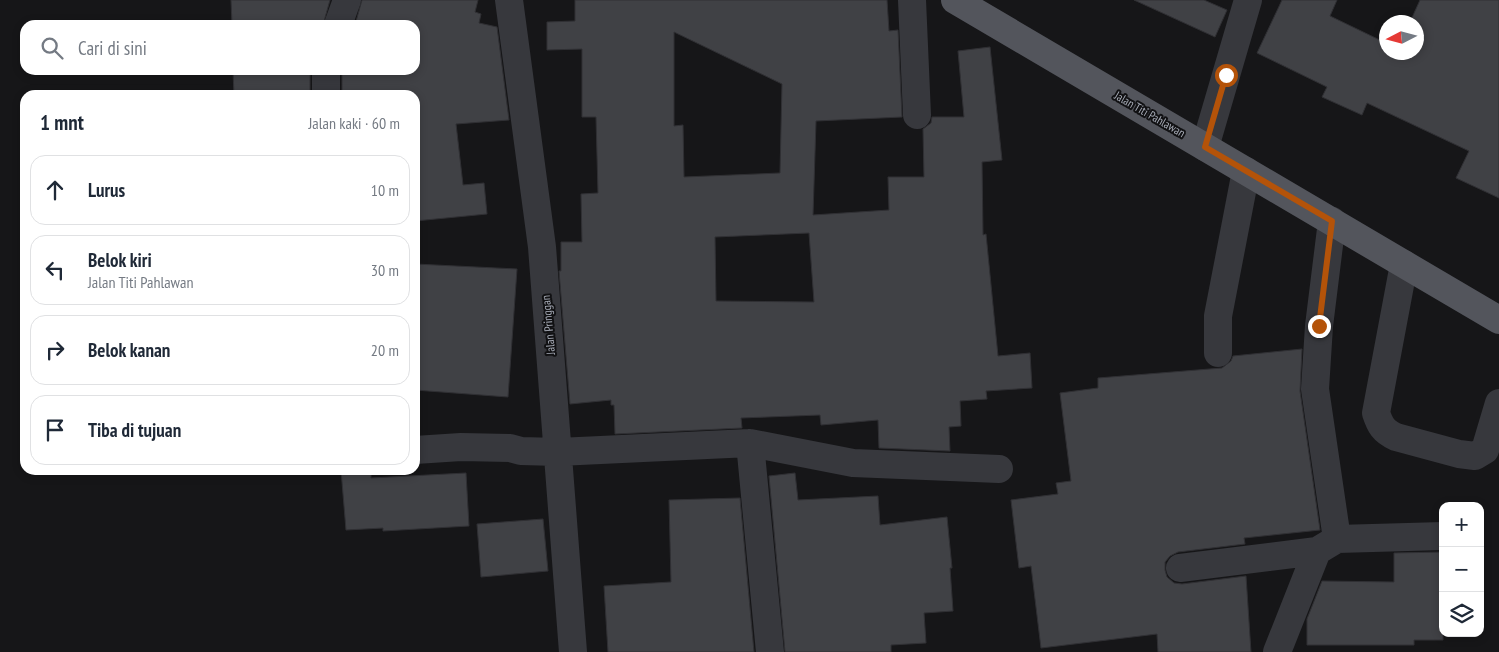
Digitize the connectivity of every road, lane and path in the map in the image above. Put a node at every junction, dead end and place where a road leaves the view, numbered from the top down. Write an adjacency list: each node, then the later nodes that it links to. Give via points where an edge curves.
1 (347, 0): 6 (street)
2 (509, 0): 19 (street, Jalan Pringgan, via 542,247)
3 (912, 0): 9 (street)
4 (1248, 0): 10 (street)
5 (969, 4): 10 (main road, Jalan Titi Pahlawan)
6 (340, 20)
7 (326, 75): 8 (street)
8 (326, 90)
9 (917, 115)
10 (1205, 147): 11 (main road, Jalan Titi Pahlawan)
11 (1246, 171): 12 (main road, Jalan Titi Pahlawan); 15 (street, via 1218,316)
12 (1332, 221): 13 (main road, Jalan Titi Pahlawan); 22 (street, via 1318,334 1315,389)
13 (1404, 264): 14 (main road, Jalan Titi Pahlawan); 16 (street, via 1376,413 1381,427 1396,437 1475,456 1485,450)
14 (1499, 320)
15 (1218, 353)
16 (1499, 402)
17 (750, 443): 19 (street); 20 (street, via 853,463); 25 (street)
18 (420, 450): 19 (street, via 461,447)
19 (558, 452): 24 (street, Jalan Pringgan)
20 (999, 469)
21 (1439, 536): 22 (street)
22 (1327, 545): 23 (street); 26 (street)
23 (1180, 568)
24 (573, 652)
25 (770, 652)
26 (1278, 652)

